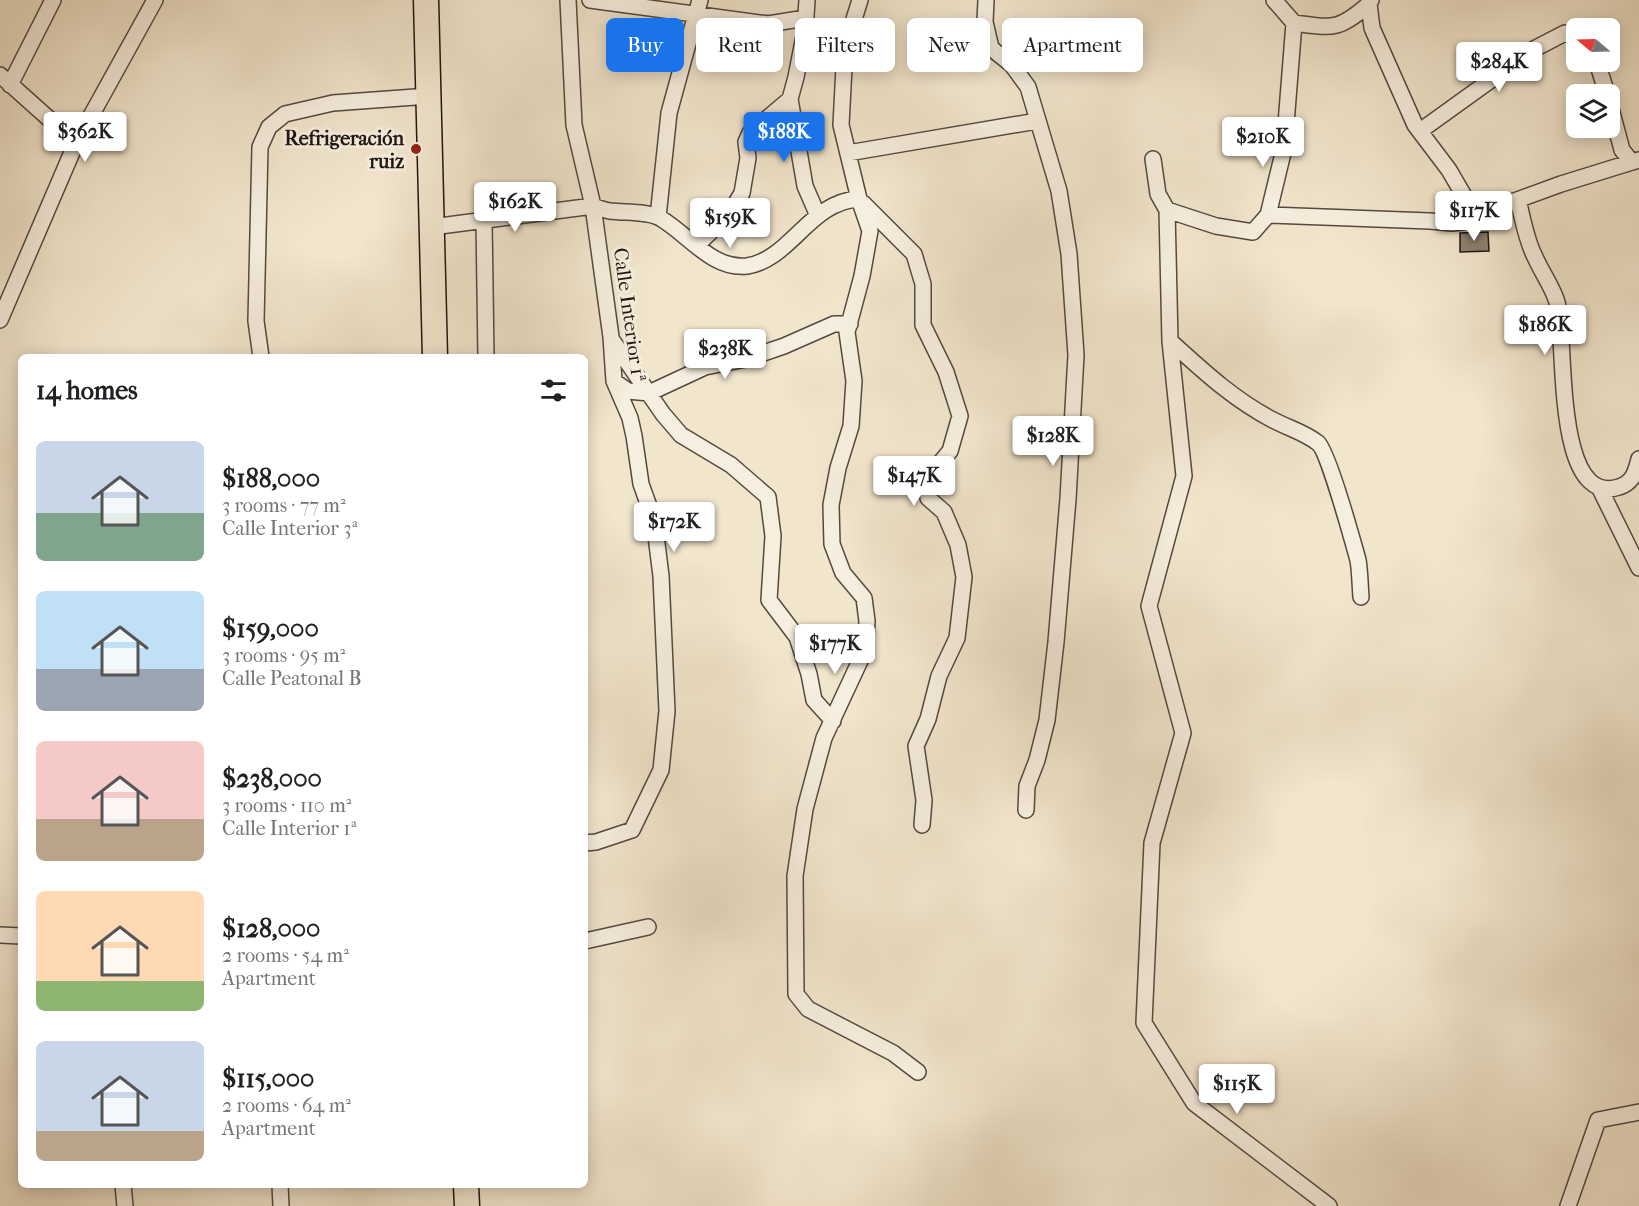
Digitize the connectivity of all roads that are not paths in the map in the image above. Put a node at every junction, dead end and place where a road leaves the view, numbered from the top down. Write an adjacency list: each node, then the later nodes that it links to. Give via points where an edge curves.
1 (53, 0): 17 (street)
2 (155, 0): 23 (street)
3 (426, 0): 18 (main road)
4 (568, 0): 29 (street, Calle Interior 1ª, via 574,125)
5 (590, 0): 11 (street)
6 (807, 0): 12 (street)
7 (860, 0): 24 (street, via 845,48 842,125)
8 (986, 0): 20 (street, via 985,22 991,48 1012,65 1028,87)
9 (1274, 0): 14 (street)
10 (1370, 2): 14 (street, via 1348,22 1332,28); 21 (street, via 1372,28)
11 (698, 7): 13 (street, via 768,24); 34 (street, via 669,113)
12 (806, 18)
13 (795, 20)
14 (1294, 23): 32 (street, via 1284,149)
15 (1566, 34): 21 (street, via 1534,49)
16 (797, 72): 19 (street)
17 (5, 80): 23 (street)
18 (429, 96): 36 (main road); 42 (street, via 333,103 285,114 268,127 260,147 256,321)
19 (790, 99): 33 (street, via 805,186); 37 (street, via 750,133 742,193 730,213)
20 (1037, 121): 24 (street); 52 (street, via 1059,192 1069,254 1076,355 1068,499 1047,720 1027,786)
21 (1420, 131): 31 (street)
22 (1619, 138): 26 (street, via 1622,150)
23 (76, 143): 38 (street)
24 (848, 153): 27 (street)
25 (1153, 159): 30 (street, via 1158,194)
26 (1635, 161): 28 (street)
27 (859, 199): 33 (street, via 830,206); 39 (street, via 870,231); 53 (street, via 914,254 923,284 922,325 946,372 960,416 950,451 927,478 928,498 944,513 958,545 964,577 957,638 939,676 916,746 924,800)
28 (1518, 200): 31 (street); 48 (street, via 1535,257 1558,305 1564,397 1578,466)
29 (593, 206): 34 (street); 35 (street); 40 (street, Calle Interior 1ª)
30 (1167, 210): 32 (street, via 1253,232); 41 (street)
31 (1474, 213): 32 (street, via 1462,222 1452,223)
32 (1268, 215)
33 (818, 216): 37 (street, via 774,255 748,266 727,266)
34 (658, 217): 37 (street)
35 (484, 220): 36 (street); 44 (street)
36 (432, 227): 43 (main road)
37 (697, 245)
38 (0, 320)
39 (850, 324): 46 (street, via 834,324 746,359 705,367); 51 (street, via 854,381 851,426 831,505 832,544 843,573 864,598 867,621 865,650)
40 (610, 338): 45 (street, Calle Interior 1ª); 46 (street)
41 (1170, 341): 50 (street, via 1241,400 1320,444 1358,562); 67 (street, via 1184,476 1149,606 1183,733 1152,843 1144,1023 1194,1103)
42 (261, 354)
43 (435, 354)
44 (486, 354)
45 (614, 381): 46 (street, via 628,391); 54 (street, Calle Interior 1ª, via 630,418 641,484 654,520 661,576 667,711 660,770 632,830)
46 (649, 393): 51 (street, via 681,435 731,465 768,497 773,536 769,600 797,637 814,700)
47 (1639, 459): 48 (street, via 1634,477 1621,487)
48 (1599, 487): 49 (street)
49 (1639, 568)
50 (1361, 597)
51 (833, 721): 59 (street, via 824,738 805,809 795,876 796,994 808,1009 893,1053)
52 (1026, 810)
53 (922, 825)
54 (588, 843)
55 (648, 927): 58 (street)
56 (0, 935): 57 (street)
57 (18, 936)
58 (588, 940)
59 (918, 1072)
60 (1639, 1112): 68 (street, via 1598,1120)
61 (123, 1188): 64 (street)
62 (280, 1188): 65 (street)
63 (466, 1188): 66 (main road)
64 (125, 1206)
65 (281, 1206)
66 (467, 1206)
67 (1329, 1206)
68 (1568, 1206)

